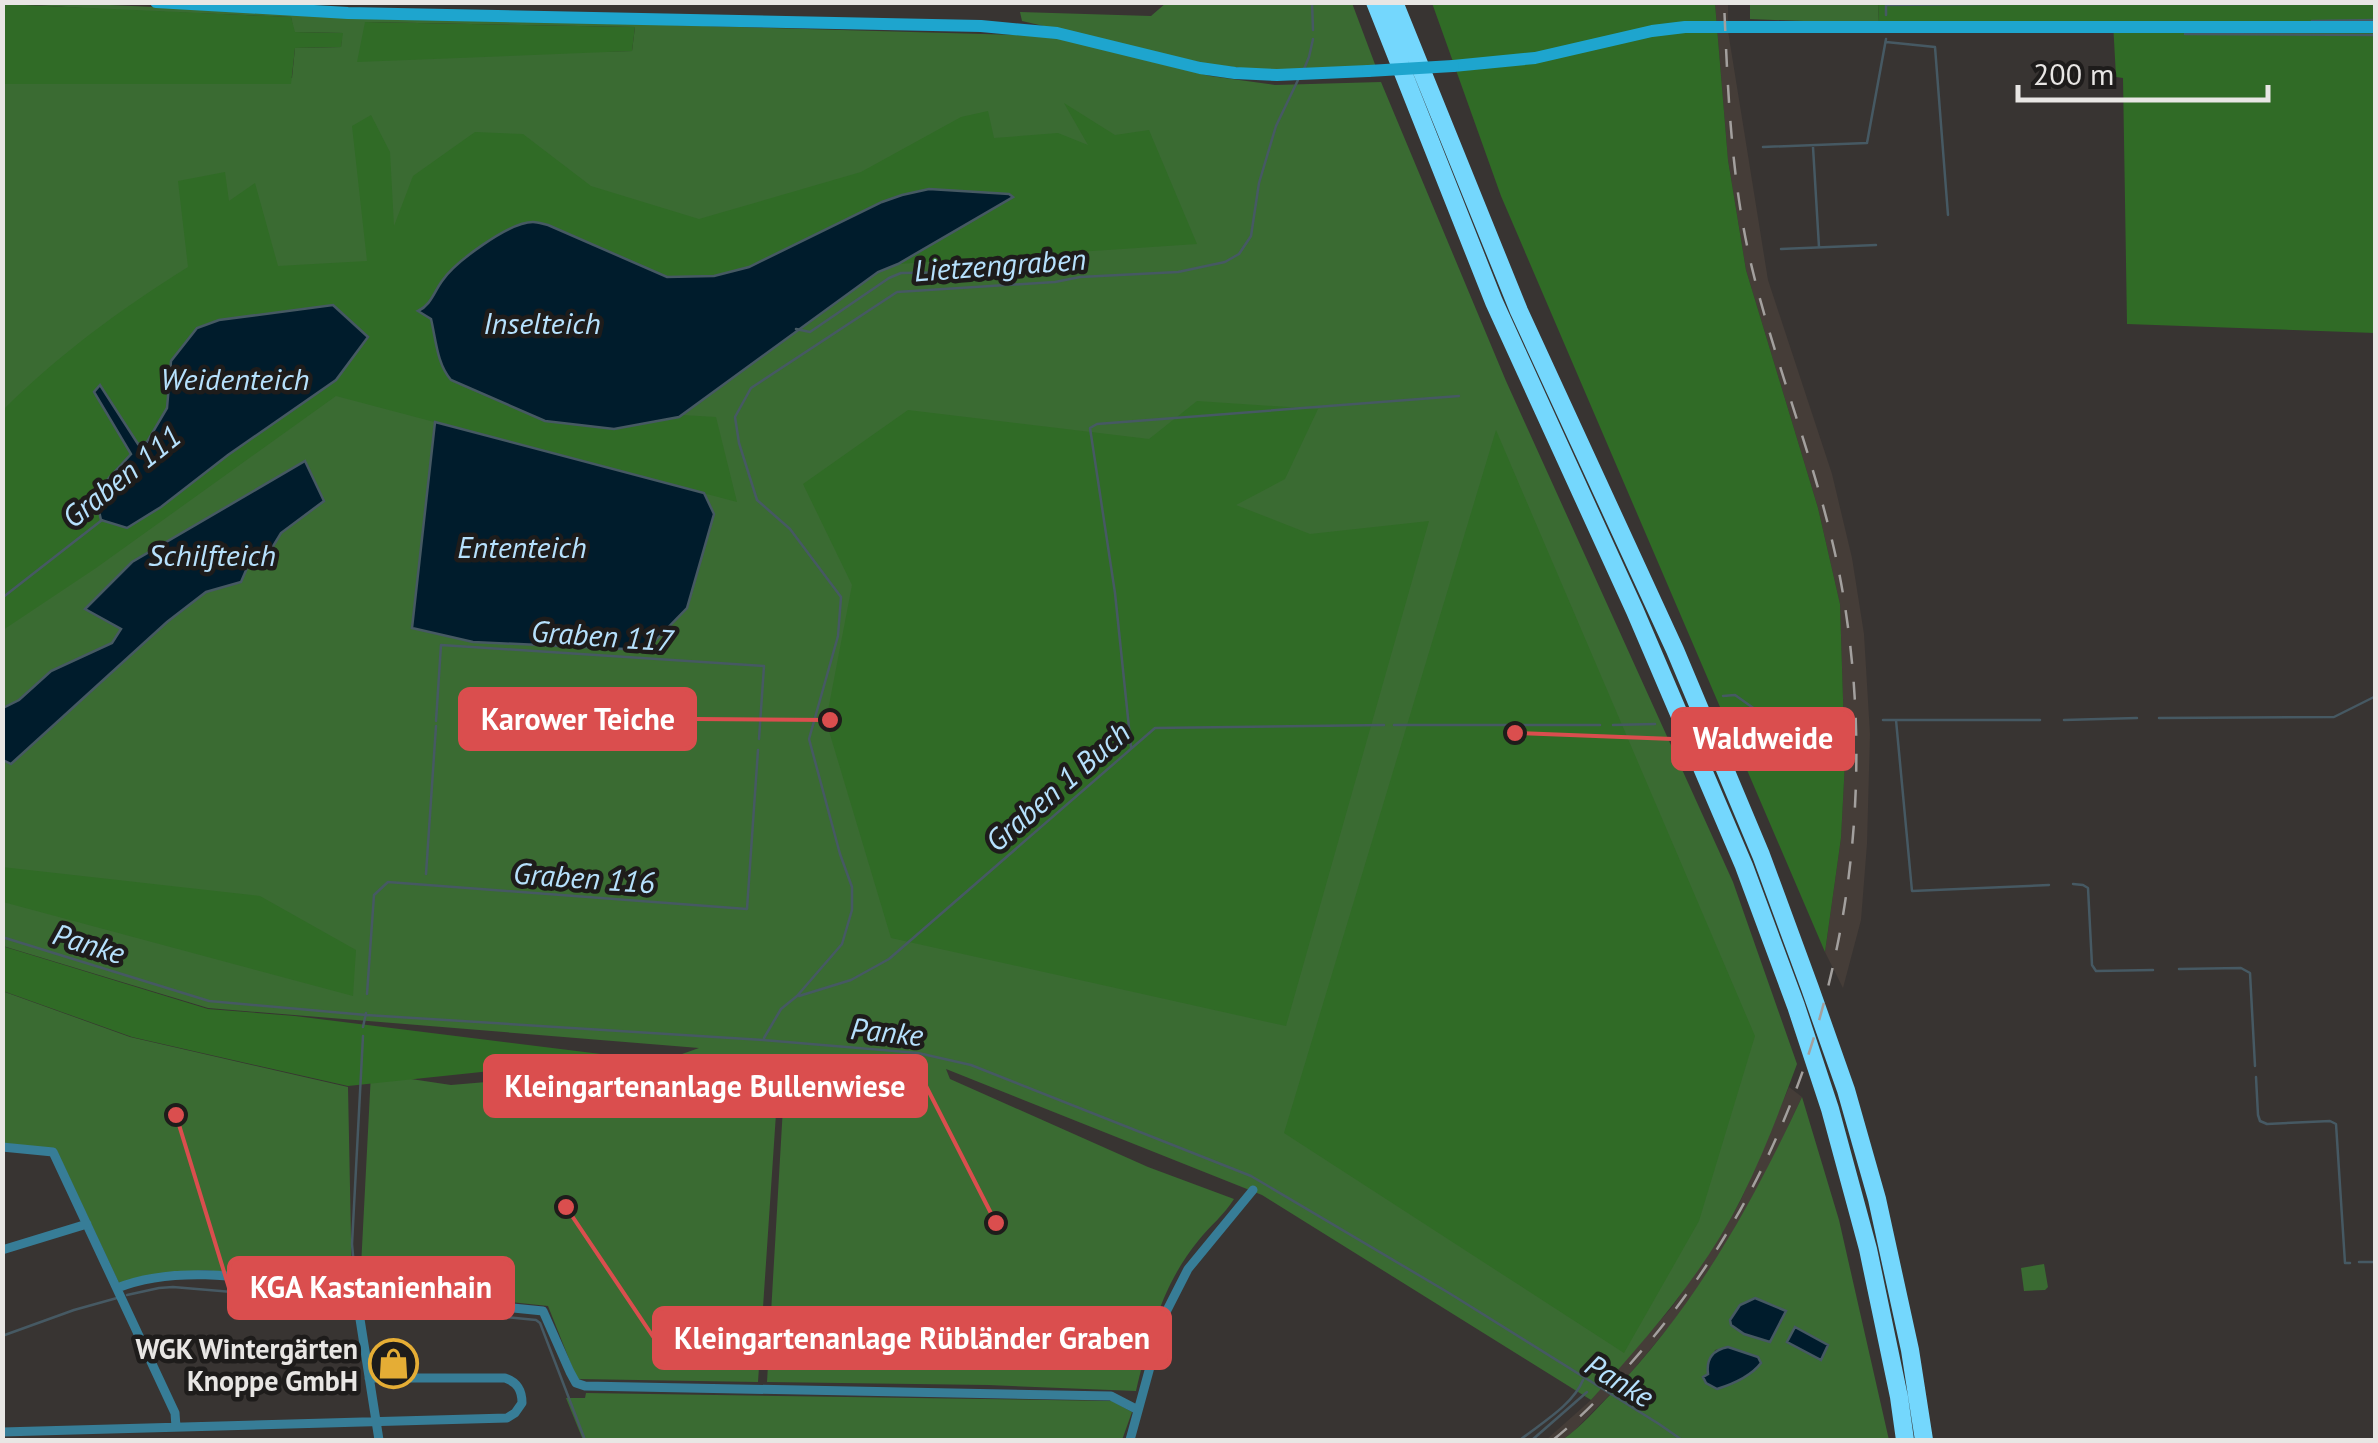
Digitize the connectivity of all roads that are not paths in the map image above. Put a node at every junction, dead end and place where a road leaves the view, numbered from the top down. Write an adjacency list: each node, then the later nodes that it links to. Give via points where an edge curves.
1 (156, 2): 4 (main road, bridge, via 348,13 1019,28 1200,68 1302,74 1535,58 1685,27)
2 (1375, 2): 18 (highway, via 1494,302 1635,611 1796,1006 1868,1248)
3 (1394, 2): 19 (highway, via 1519,311 1682,667 1810,988 1877,1199)
4 (2376, 27)
5 (2, 1147): 7 (street, via 53,1152)
6 (1253, 1190): 12 (street, via 1188,1269 1164,1316)
7 (88, 1224): 8 (street); 9 (street)
8 (2, 1250)
9 (117, 1288): 10 (street, via 191,1274 341,1290); 14 (street)
10 (358, 1300): 11 (street); 12 (street, via 370,1294 543,1310 576,1383 585,1386 1111,1396)
11 (369, 1378): 13 (street); 13 (street, via 505,1378 516,1383 522,1398 507,1418)
12 (1138, 1410): 17 (street)
13 (376, 1420): 14 (street); 16 (street)
14 (176, 1427): 15 (street)
15 (2, 1432)
16 (379, 1440)
17 (1130, 1440)
18 (1905, 1440)
19 (1924, 1440)

